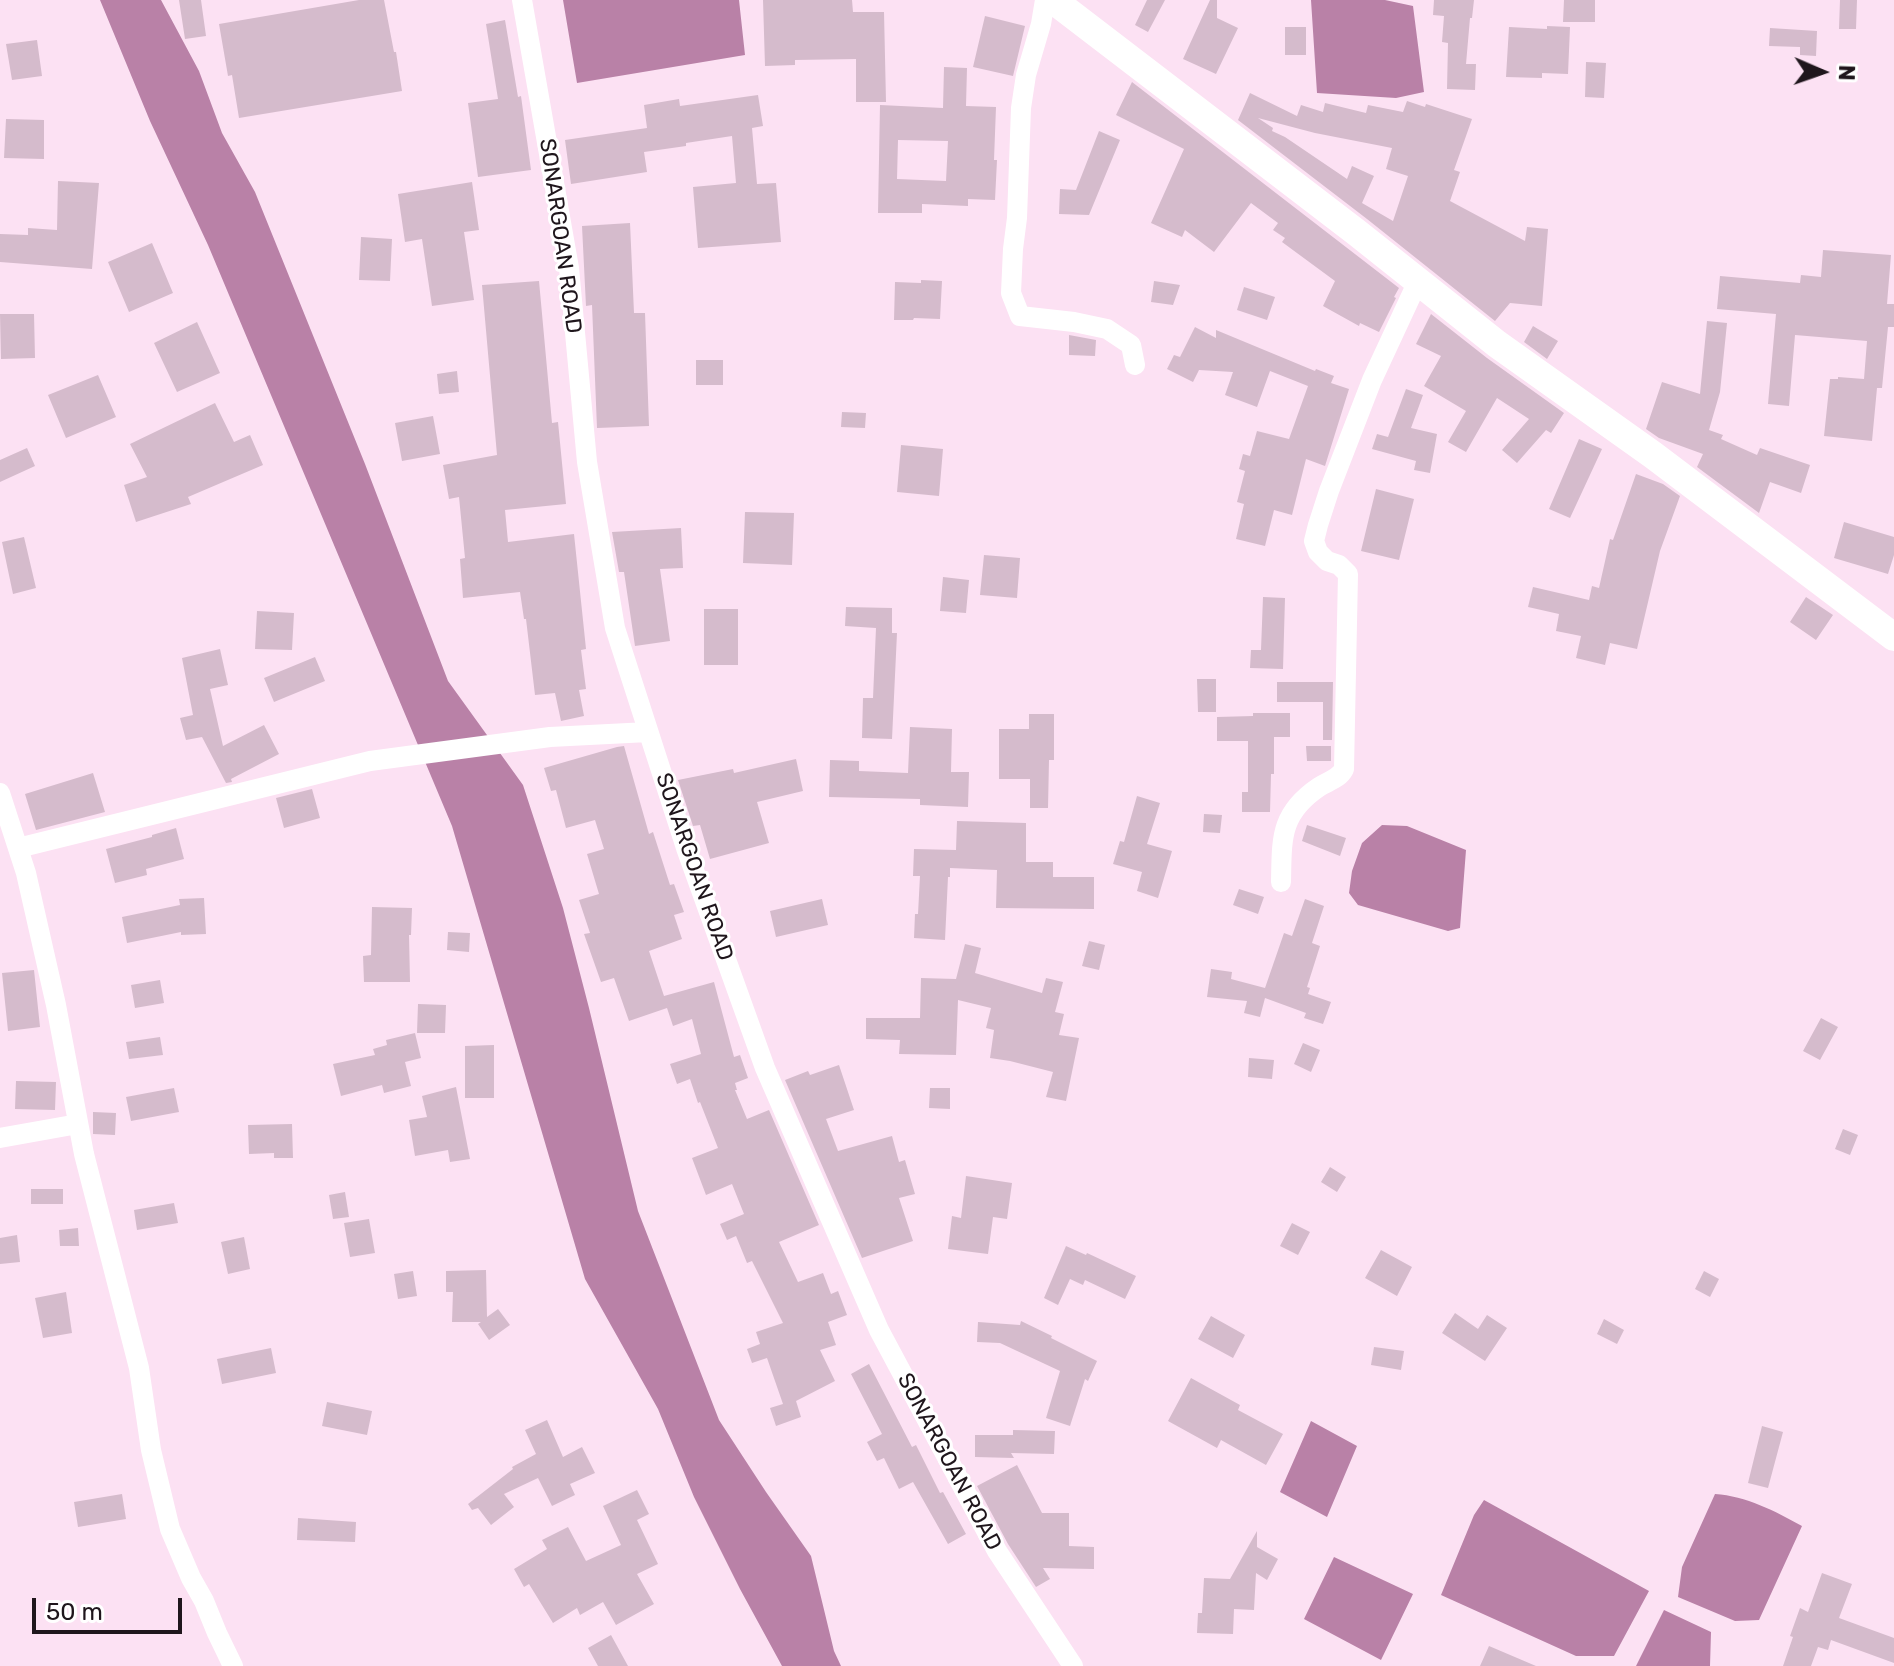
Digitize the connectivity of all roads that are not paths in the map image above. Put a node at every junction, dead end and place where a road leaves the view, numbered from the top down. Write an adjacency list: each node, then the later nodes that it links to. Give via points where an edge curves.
1 (522, 0): 7 (street, SONARGOAN ROAD, via 569,268 587,462 612,613)
2 (1045, 0): 5 (street, via 1021,108 1011,293 1020,316 1107,329 1131,345)
3 (1053, 0): 4 (main road)
4 (1418, 281): 6 (main road); 10 (street, via 1372,380 1314,541 1327,561 1348,574 1344,769 1295,809 1284,827)
5 (1135, 365)
6 (1894, 637)
7 (648, 732): 9 (street, via 550,737 370,761); 14 (street, SONARGOAN ROAD, via 765,1068 879,1330 997,1551)
8 (0, 793): 9 (street)
9 (18, 848): 11 (street)
10 (1281, 882)
11 (78, 1124): 12 (street); 13 (street, via 139,1368 170,1529)
12 (0, 1138)
13 (233, 1666)
14 (1073, 1666)

